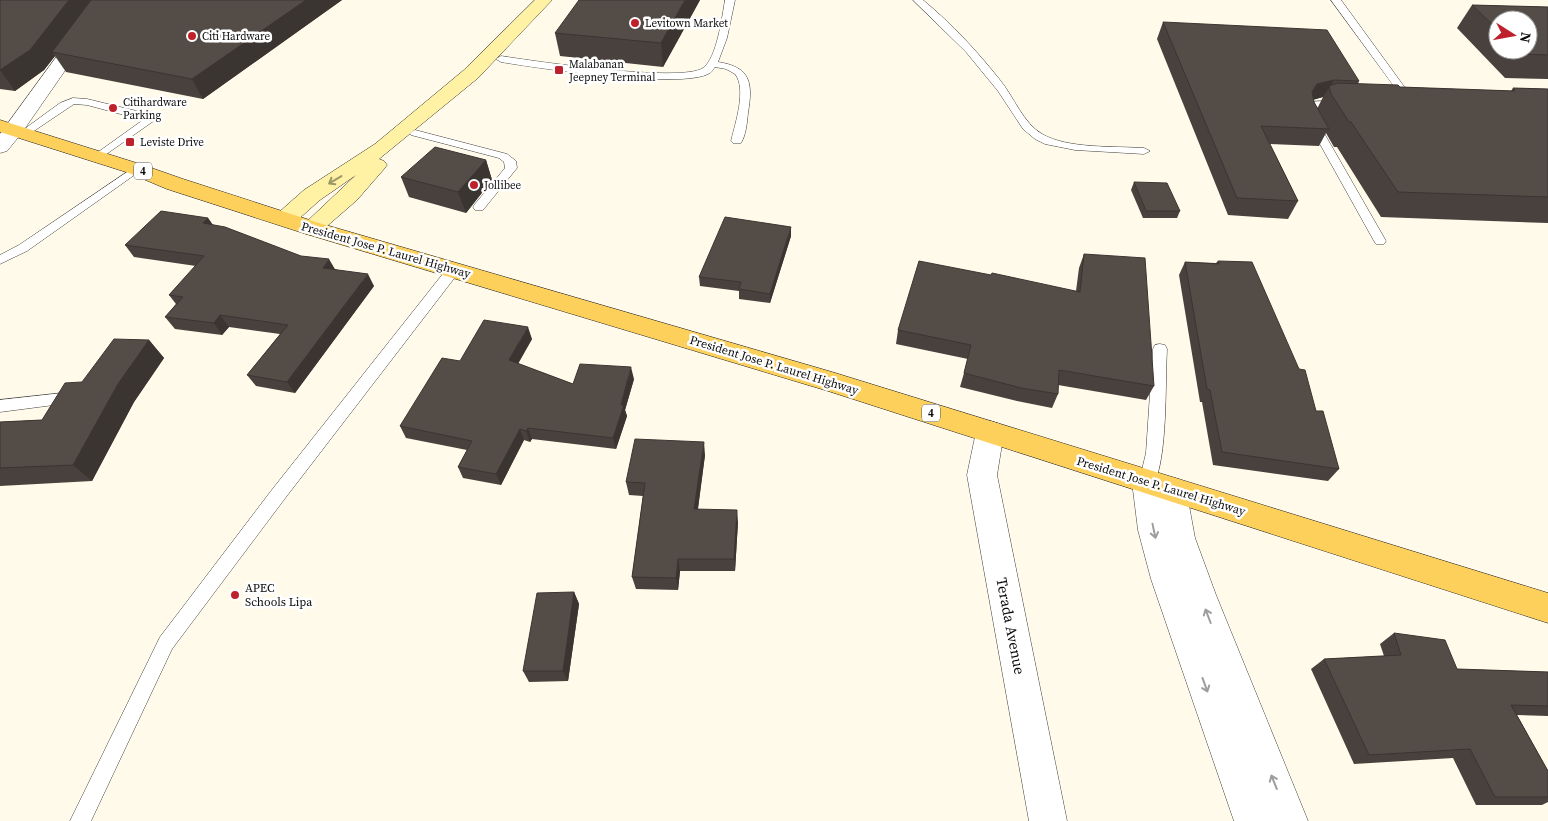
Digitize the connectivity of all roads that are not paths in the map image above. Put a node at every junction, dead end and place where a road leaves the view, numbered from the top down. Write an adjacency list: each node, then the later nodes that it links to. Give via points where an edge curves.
1 (106, 0): 11 (street)
2 (544, 0): 19 (main road, one-way to 19, via 464,80 382,148 312,195)
3 (556, 0): 7 (main road)
4 (730, 0): 8 (lane)
5 (918, 0): 15 (lane, via 940,18 998,84 1038,137 1057,144)
6 (1336, 0): 10 (lane, via 1406,96 1406,102)
7 (501, 59): 8 (lane, via 667,77 697,76); 12 (main road)
8 (712, 64): 13 (lane, via 729,67 744,78 745,103)
9 (1352, 103): 21 (lane, via 1318,103 1309,110 1311,119)
10 (1390, 105)
11 (13, 130): 14 (street); 16 (main road, President Jose P. Laurel Highway / 4); 16 (lane, via 79,100 150,120)
12 (415, 133): 18 (lane, via 503,156 510,161 511,168); 20 (main road)
13 (737, 141)
14 (0, 148)
15 (1144, 151)
16 (98, 157): 17 (main road, President Jose P. Laurel Highway / 4)
17 (136, 169): 19 (main road, President Jose P. Laurel Highway / 4); 22 (lane)
18 (479, 207)
19 (285, 219): 20 (main road, President Jose P. Laurel Highway / 4)
20 (311, 228): 23 (main road, President Jose P. Laurel Highway / 4)
21 (1380, 241)
22 (0, 260)
23 (454, 269): 27 (main road, President Jose P. Laurel Highway / 4); 30 (lane, via 166,643)
24 (1160, 349): 28 (lane, via 1154,453)
25 (72, 398): 26 (lane)
26 (0, 406)
27 (990, 432): 28 (main road, President Jose P. Laurel Highway / 4); 31 (street, Terada Avenue, via 982,475)
28 (1159, 486): 29 (main road, President Jose P. Laurel Highway / 4); 32 (street, one-way to 32, via 1152,530); 33 (street, one-way to 28)
29 (1548, 608)
30 (80, 821)
31 (1048, 821)
32 (1253, 821)
33 (1289, 821)

